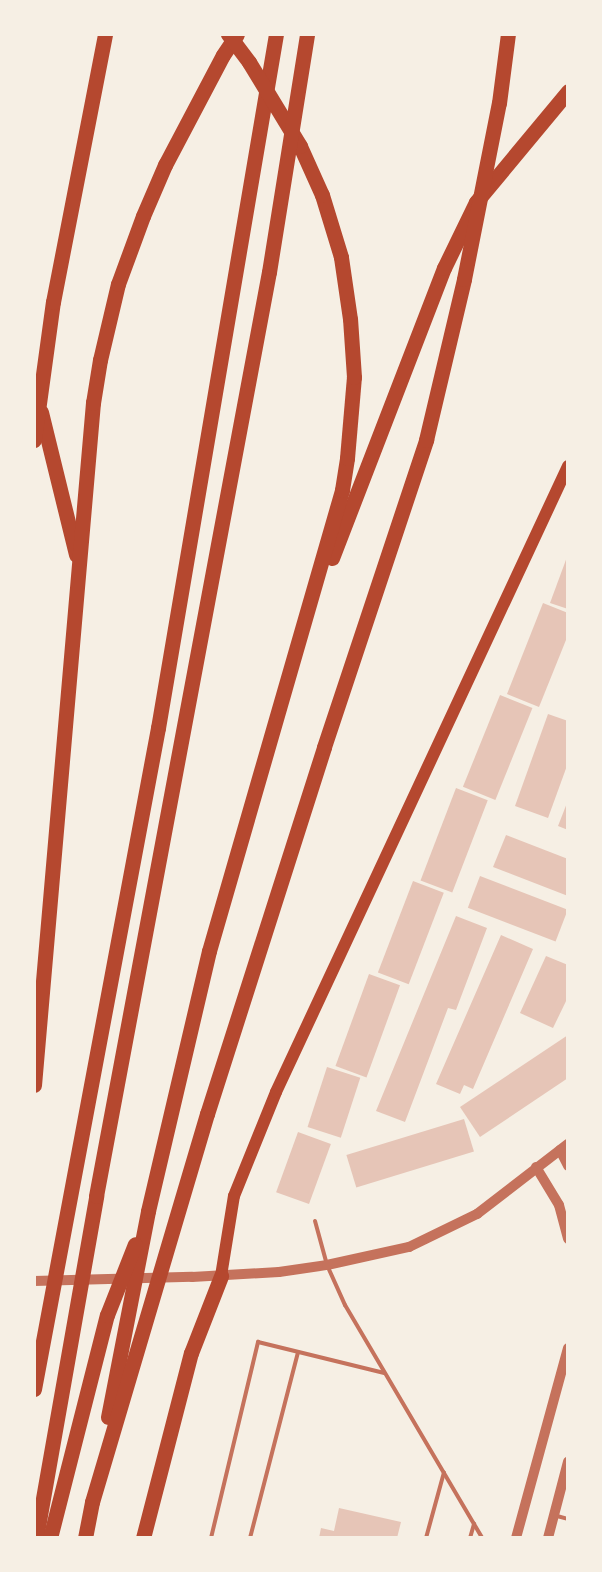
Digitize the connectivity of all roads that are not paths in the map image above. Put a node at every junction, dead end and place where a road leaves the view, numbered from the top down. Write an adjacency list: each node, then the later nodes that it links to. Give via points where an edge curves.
1 (105, 34): 9 (highway, via 53,302)
2 (228, 34): 12 (highway, via 300,146 322,195 340,257 350,319 354,377 342,490)
3 (237, 34): 11 (highway, via 165,165 124,266 93,403)
4 (276, 34): 28 (highway, via 160,717)
5 (307, 34): 35 (highway, via 269,272)
6 (508, 34): 31 (highway, via 497,115 464,279 426,440 207,1114)
7 (567, 91): 12 (highway, via 476,202 444,268)
8 (34, 395): 11 (highway, via 48,433)
9 (34, 440)
10 (567, 466): 23 (main road, via 276,1092 234,1196)
11 (79, 567): 13 (highway)
12 (298, 646): 19 (highway, via 209,951)
13 (37, 1047): 14 (highway); 15 (highway)
14 (34, 1066)
15 (34, 1085)
16 (564, 1147): 17 (street); 18 (street)
17 (567, 1166)
18 (536, 1167): 21 (street, via 559,1205); 22 (street, via 477,1214 409,1247)
19 (148, 1211): 31 (highway); 36 (highway, via 107,1315)
20 (315, 1221): 22 (lane)
21 (567, 1239)
22 (327, 1266): 23 (street); 27 (lane)
23 (221, 1276): 24 (street); 38 (highway, via 191,1353)
24 (34, 1281)
25 (567, 1348): 44 (street)
26 (298, 1352): 27 (lane); 39 (lane, via 258,1342); 40 (lane)
27 (385, 1373): 30 (lane)
28 (34, 1389)
29 (567, 1462): 32 (street)
30 (444, 1472): 34 (lane); 41 (lane)
31 (92, 1502): 37 (highway)
32 (554, 1515): 33 (lane); 45 (street)
33 (567, 1519)
34 (474, 1524): 42 (lane); 43 (lane)
35 (36, 1538)
36 (50, 1538)
37 (85, 1538)
38 (143, 1538)
39 (211, 1538)
40 (250, 1538)
41 (426, 1538)
42 (470, 1538)
43 (482, 1538)
44 (516, 1538)
45 (548, 1538)

